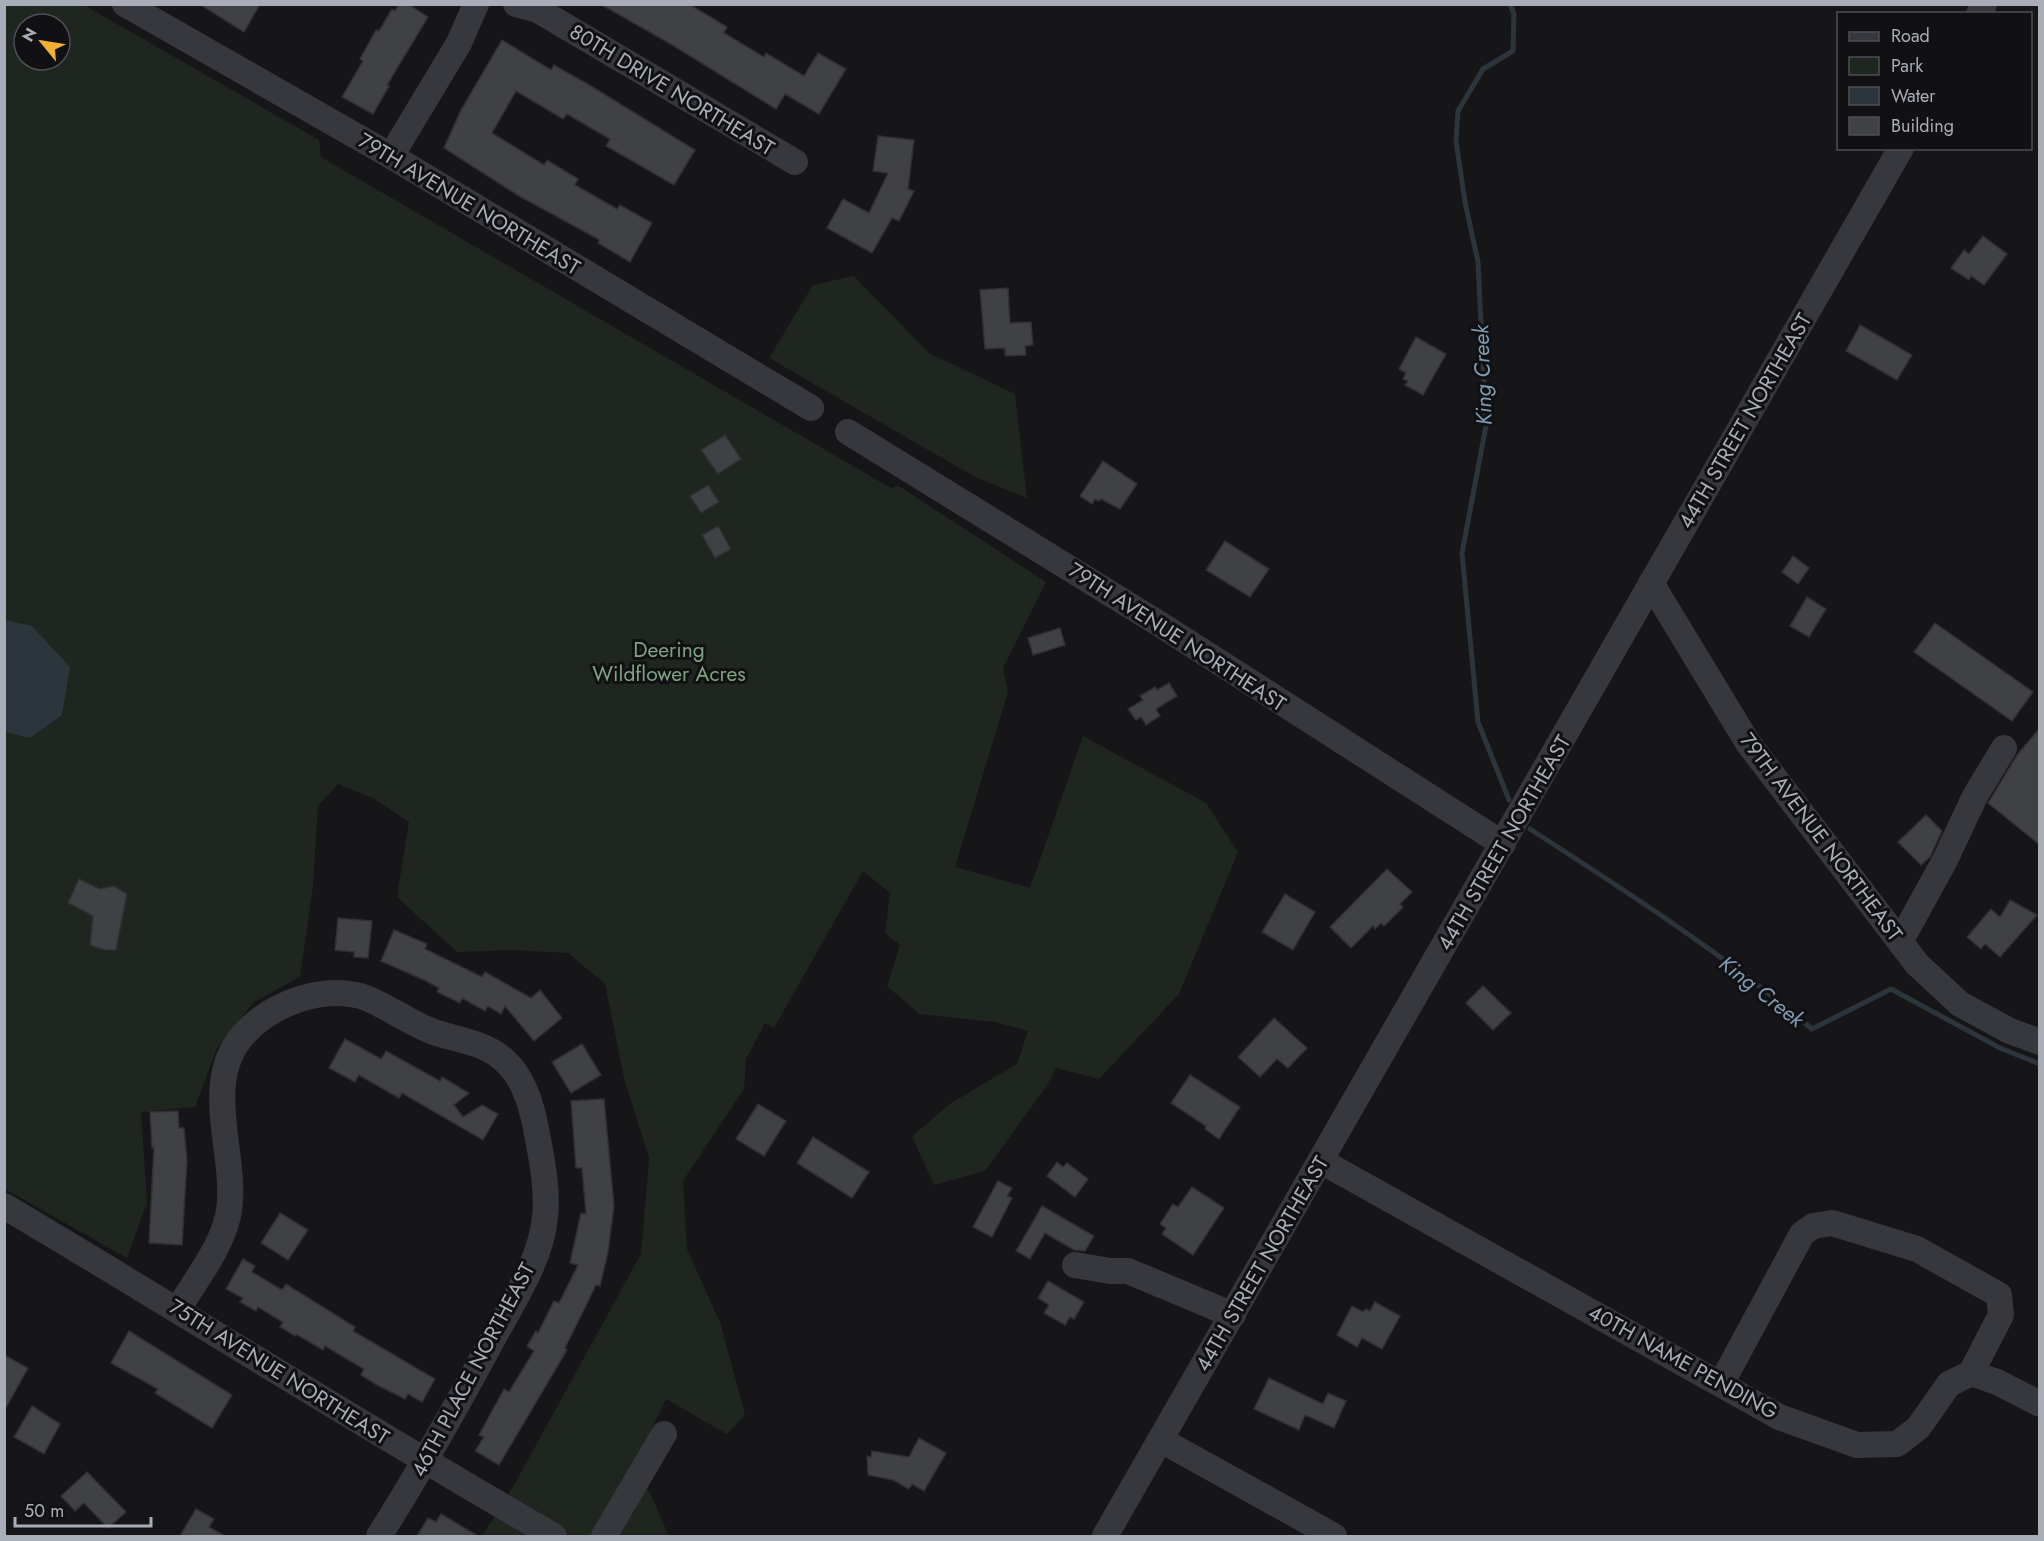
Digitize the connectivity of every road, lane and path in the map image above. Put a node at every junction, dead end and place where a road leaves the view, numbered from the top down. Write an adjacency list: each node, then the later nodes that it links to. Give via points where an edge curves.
1 (125, 4): 5 (street, 79TH AVENUE NORTHEAST)
2 (476, 4): 5 (street, via 459,43)
3 (516, 4): 6 (street, 80TH DRIVE NORTHEAST, via 538,10)
4 (1900, 150): 9 (street, 44TH STREET NORTHEAST)
5 (391, 156): 7 (street, 79TH AVENUE NORTHEAST)
6 (795, 162)
7 (811, 408)
8 (848, 432): 11 (street, 79TH AVENUE NORTHEAST, via 1158,623)
9 (1651, 583): 11 (street, 44TH STREET NORTHEAST); 12 (street, 79TH AVENUE NORTHEAST, via 1748,743)
10 (2004, 748): 12 (street)
11 (1503, 844): 14 (street, 44TH STREET NORTHEAST)
12 (1900, 942): 13 (street, 79TH AVENUE NORTHEAST, via 1917,964 1960,1004)
13 (2040, 1042)
14 (1321, 1161): 18 (street, 44TH STREET NORTHEAST); 20 (street, 40TH NAME PENDING)
15 (4, 1206): 17 (street, 75TH AVENUE NORTHEAST)
16 (1075, 1265): 18 (street, via 1128,1271)
17 (178, 1309): 24 (street, 75TH AVENUE NORTHEAST); 24 (street, 46TH PLACE NORTHEAST, via 227,1220 232,1190 223,1122 223,1081 231,1055 257,1022 280,1006 302,998 357,995 435,1032 489,1049 509,1064 534,1117 545,1177 545,1218 519,1291)
18 (1233, 1315): 23 (street, 44TH STREET NORTHEAST)
19 (1971, 1373): 20 (street, 40TH NAME PENDING, via 1948,1384 1918,1428 1897,1444 1857,1445 1779,1417); 20 (street, via 2001,1315 1999,1295 1917,1249 1832,1223 1813,1226 1802,1234); 21 (street)
20 (1721, 1384)
21 (2040, 1404)
22 (664, 1434): 27 (street)
23 (1161, 1440): 28 (street, 44TH STREET NORTHEAST); 29 (street)
24 (425, 1463): 25 (street, 46TH PLACE NORTHEAST); 26 (street, 75TH AVENUE NORTHEAST)
25 (379, 1536)
26 (554, 1536)
27 (604, 1536)
28 (1105, 1536)
29 (1334, 1536)

